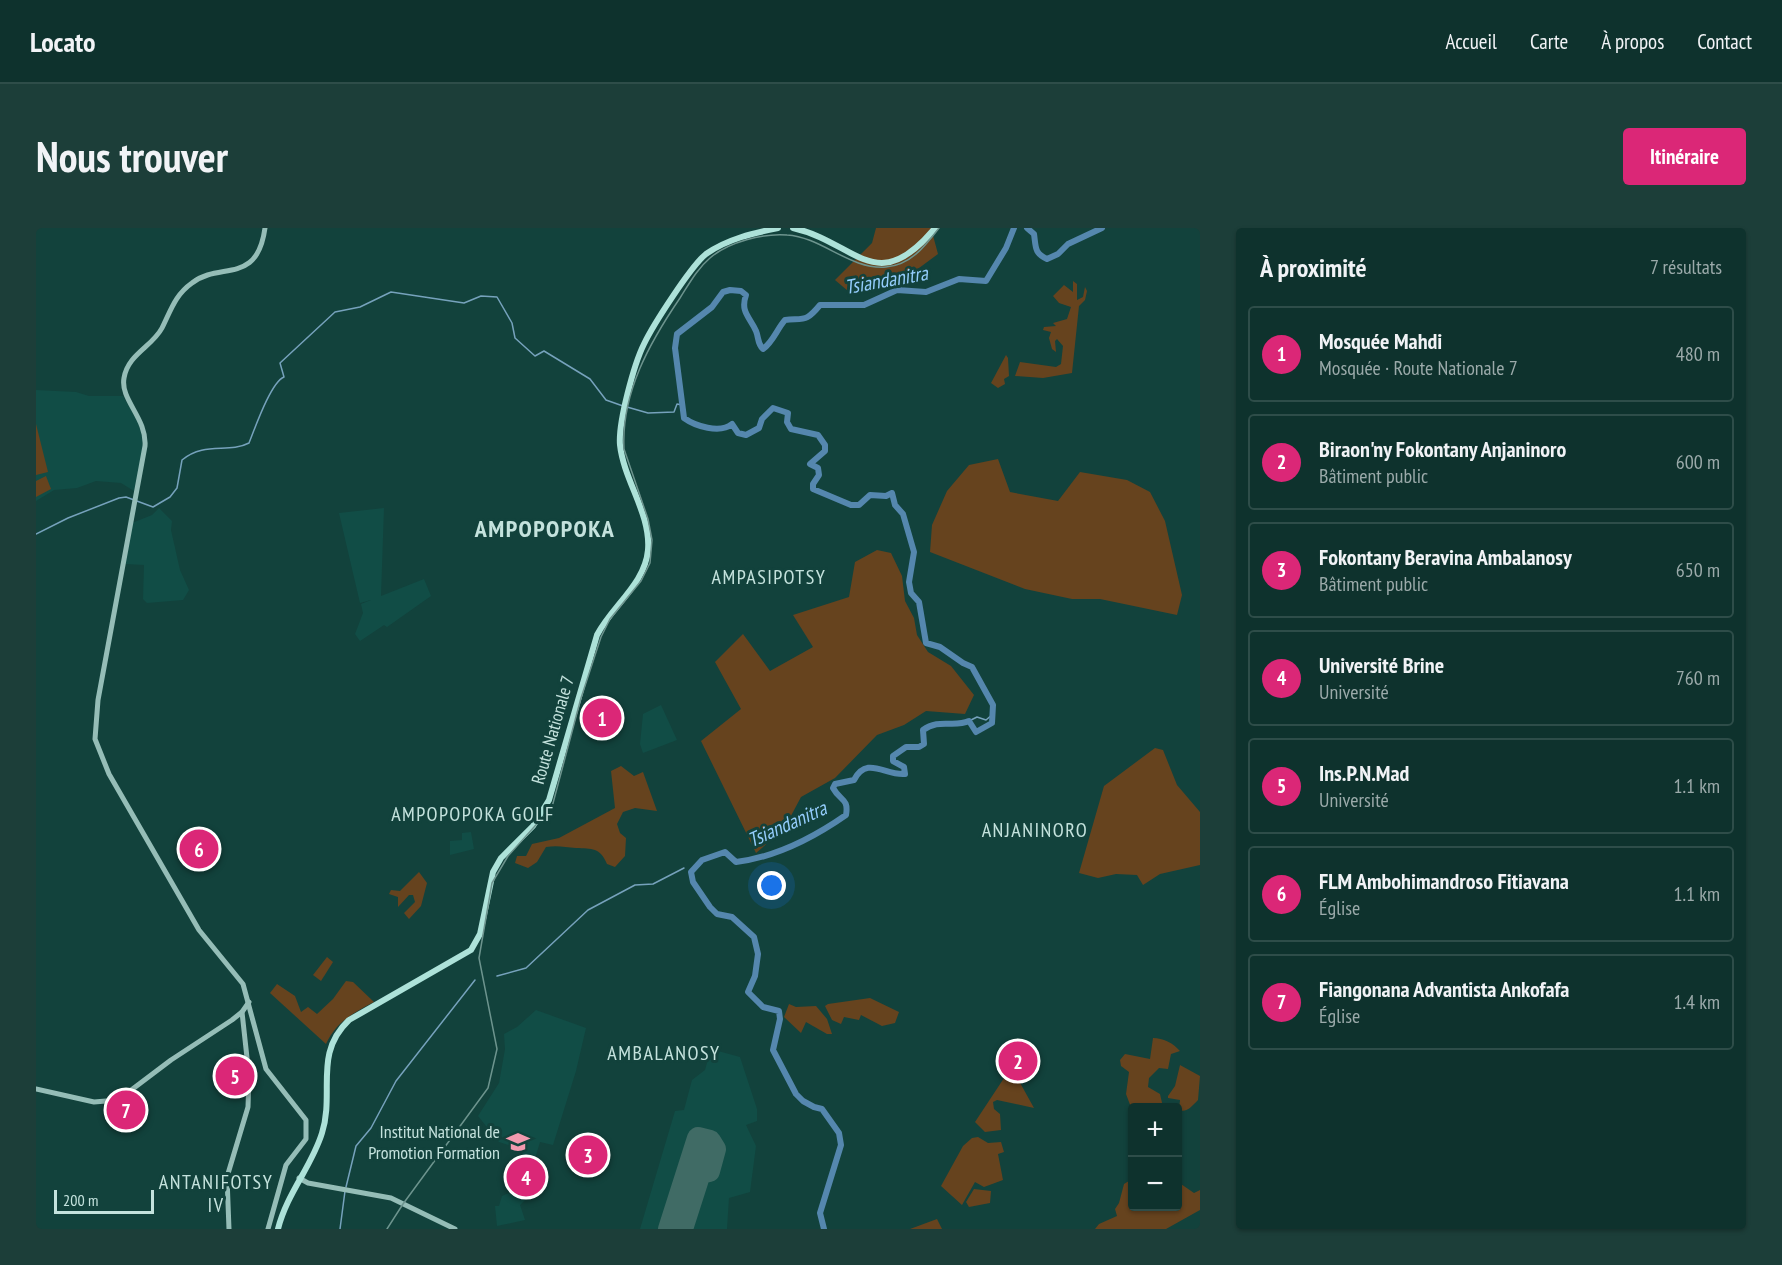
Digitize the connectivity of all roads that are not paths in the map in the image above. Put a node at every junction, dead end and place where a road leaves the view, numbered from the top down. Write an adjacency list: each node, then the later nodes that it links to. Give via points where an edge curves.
1 (265, 228): 5 (street, via 260,248 241,269 201,276 180,294 162,328 140,350 123,380 146,438 98,700 95,739 108,774 199,930 243,984)
2 (778, 228): 8 (main road, Route Nationale 7, via 721,244 700,259 644,344 620,428 622,457 644,522 648,552 634,585 597,635 549,800 533,826 492,872 480,934 471,950 349,1020 337,1033 327,1059 322,1132)
3 (793, 228): 4 (main road, via 873,263 903,259)
4 (935, 228)
5 (249, 1002): 6 (street); 12 (street, via 266,1069 302,1112 308,1129 306,1140 286,1165)
6 (242, 1012): 7 (street, via 118,1100 94,1102); 11 (street, via 248,1107 227,1177)
7 (36, 1089)
8 (299, 1178): 9 (street); 10 (main road)
9 (308, 1183): 10 (street); 14 (street, via 395,1199)
10 (294, 1188): 13 (main road)
11 (230, 1229)
12 (268, 1229)
13 (278, 1229)
14 (455, 1229)

